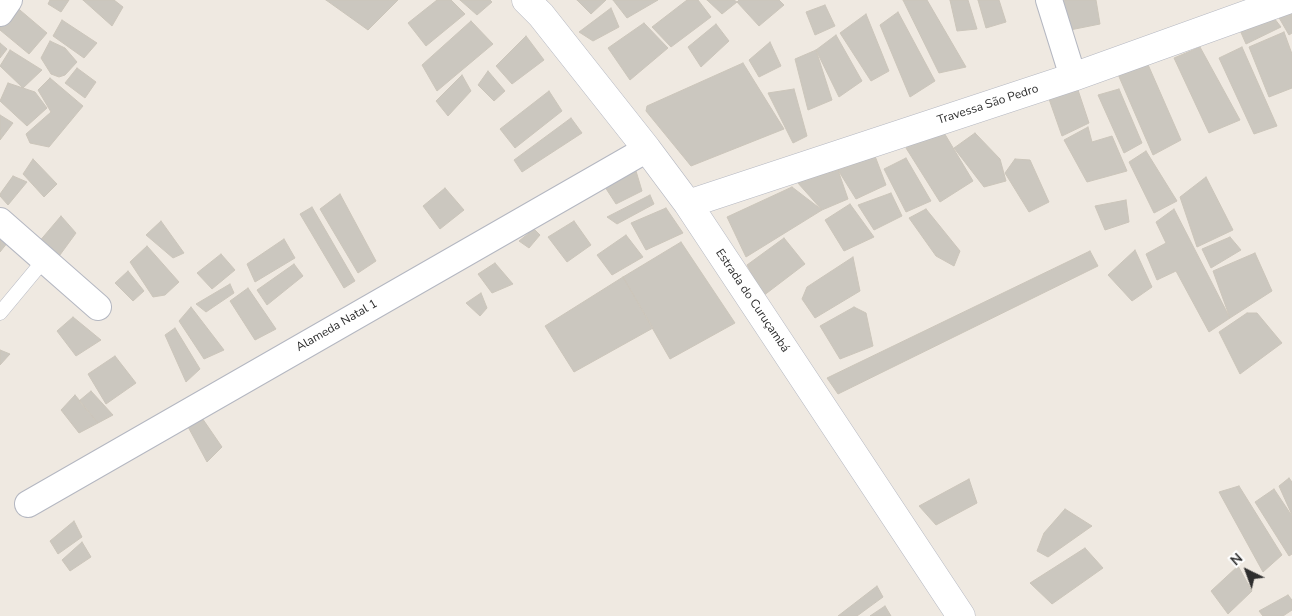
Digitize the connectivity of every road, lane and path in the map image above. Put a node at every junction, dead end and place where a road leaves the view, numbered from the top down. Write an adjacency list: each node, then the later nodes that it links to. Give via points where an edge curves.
1 (9, 0): 5 (street)
2 (526, 0): 7 (street, Estrada do Curuçambá)
3 (1049, 0): 6 (street)
4 (1287, 0): 6 (street, Travessa São Pedro)
5 (0, 13)
6 (1073, 77): 8 (street, Travessa São Pedro)
7 (647, 149): 8 (street, Estrada do Curuçambá); 13 (street, Alameda Natal 1)
8 (688, 204): 14 (street, Estrada do Curuçambá)
9 (0, 221): 10 (street)
10 (44, 260): 11 (street); 12 (lane)
11 (98, 307)
12 (0, 313)
13 (28, 504)
14 (961, 616)

